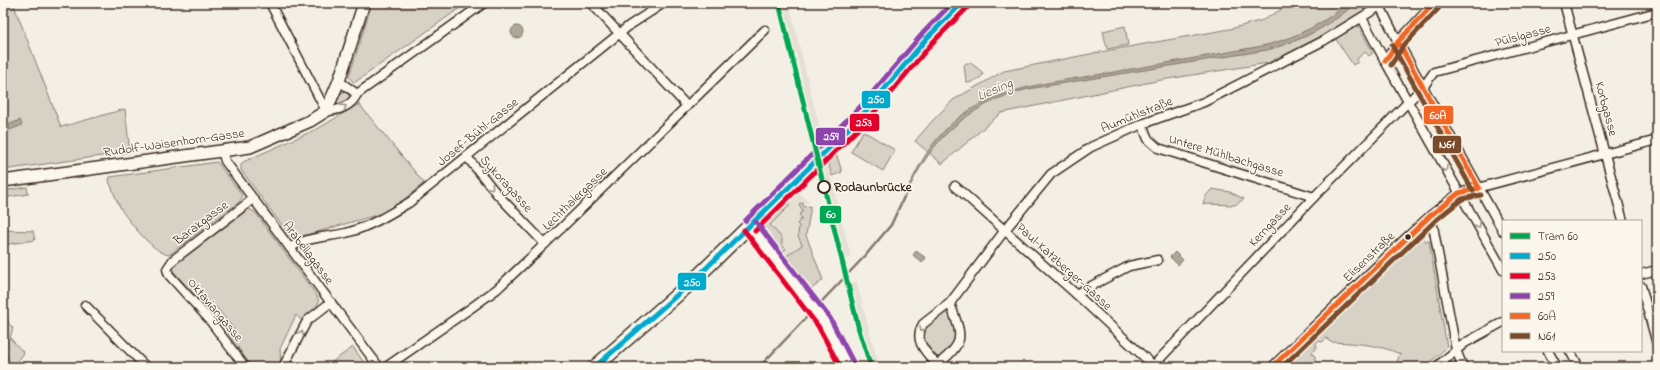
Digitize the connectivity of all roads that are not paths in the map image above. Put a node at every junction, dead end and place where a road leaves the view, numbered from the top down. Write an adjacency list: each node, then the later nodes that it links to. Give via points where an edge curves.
1 (270, 3): 21 (street)
2 (364, 3): 16 (street)
3 (484, 3): 18 (street, Rudolf-Waisenhorn-Gasse)
4 (591, 3): 12 (street)
5 (664, 3): 12 (street, Josef-Bühl-Gasse)
6 (962, 3): 35 (main road, via 928,36 862,115)
7 (1434, 3): 14 (street)
8 (1564, 3): 13 (street, Korbgasse)
9 (1657, 12): 13 (street, Pülslgasse)
10 (1362, 18): 14 (street, Aumühlstraße, via 1380,6); 15 (street); 22 (street, Aumühlstraße, via 1323,41 1204,102)
11 (765, 30): 20 (street, Lechthalergasse)
12 (619, 34): 20 (street); 26 (street, Josef-Bühl-Gasse)
13 (1574, 34): 17 (street, Pülslgasse, via 1434,72); 25 (street, Korbgasse)
14 (1398, 42): 15 (street); 17 (street)
15 (1385, 62): 19 (street)
16 (339, 81): 18 (street); 21 (street)
17 (1424, 86): 19 (street, Pülslgasse); 29 (street)
18 (357, 94): 21 (street, Rudolf-Waisenhorn-Gasse, one-way to 18, via 338,110 354,100)
19 (1408, 102): 30 (street, one-way to 30); 31 (street, Kerngasse)
20 (687, 106): 38 (street, Lechthalergasse)
21 (326, 110): 24 (street, Rudolf-Waisenhorn-Gasse, via 310,121 250,147)
22 (1142, 124): 31 (street, Untere Mühlbachgasse, via 1148,139 1158,148); 37 (street, Aumühlstraße, via 1091,147 1051,174)
23 (1657, 140): 25 (street, Elisenstraße)
24 (222, 151): 27 (street, Rudolf-Waisenhorn-Gasse); 32 (street, Arabellagasse, via 225,161)
25 (1605, 154): 29 (street, Elisenstraße); 34 (street, Korbgasse)
26 (466, 157): 38 (street, Sykoragasse, one-way to 38, via 497,194); 39 (street, Josef-Bühl-Gasse, via 410,202 383,218 348,232 301,242)
27 (3, 180)
28 (955, 186): 37 (street, Paul-Katzberger-Gasse)
29 (1479, 188): 30 (street, Elisenstraße); 36 (street)
30 (1459, 193): 33 (street, Elisenstraße); 41 (street, one-way to 41)
31 (1314, 197): 63 (street, Kerngasse)
32 (252, 199): 39 (street, Arabellagasse); 42 (street, Barakgasse, via 173,260)
33 (1432, 215): 52 (street); 64 (street, Elisenstraße)
34 (1623, 220)
35 (750, 226): 61 (main road, via 693,281); 62 (street, via 824,322)
36 (1502, 229)
37 (1005, 230): 46 (street, Paul-Katzberger-Gasse); 48 (street, Aumühlstraße)
38 (546, 244): 60 (street, Lechthalergasse, via 482,301)
39 (290, 248): 47 (street, Arabellagasse)
40 (1158, 260): 46 (street, via 1129,266)
41 (1502, 268)
42 (167, 269): 57 (street, Oktaviangasse, via 169,275)
43 (1657, 270): 44 (street)
44 (1642, 274)
45 (1642, 290): 51 (street)
46 (1076, 294): 63 (street, Paul-Katzberger-Gasse)
47 (331, 302): 58 (street, one-way to 47, via 307,321); 59 (street, Arabellagasse)
48 (950, 302): 55 (street, Aumühlstraße, via 960,330 960,339 957,347); 55 (street, Aumühlstraße, one-way to 55, via 923,324 918,334 921,345)
49 (85, 305): 56 (street)
50 (1502, 323): 52 (street)
51 (1657, 344)
52 (1456, 350): 65 (street); 66 (street)
53 (1549, 352): 67 (street)
54 (1571, 352): 68 (street)
55 (938, 366)
56 (146, 367)
57 (245, 367)
58 (283, 367)
59 (379, 367)
60 (386, 367)
61 (595, 367)
62 (848, 367)
63 (1154, 367)
64 (1272, 367)
65 (1436, 367)
66 (1463, 367)
67 (1557, 367)
68 (1579, 367)

